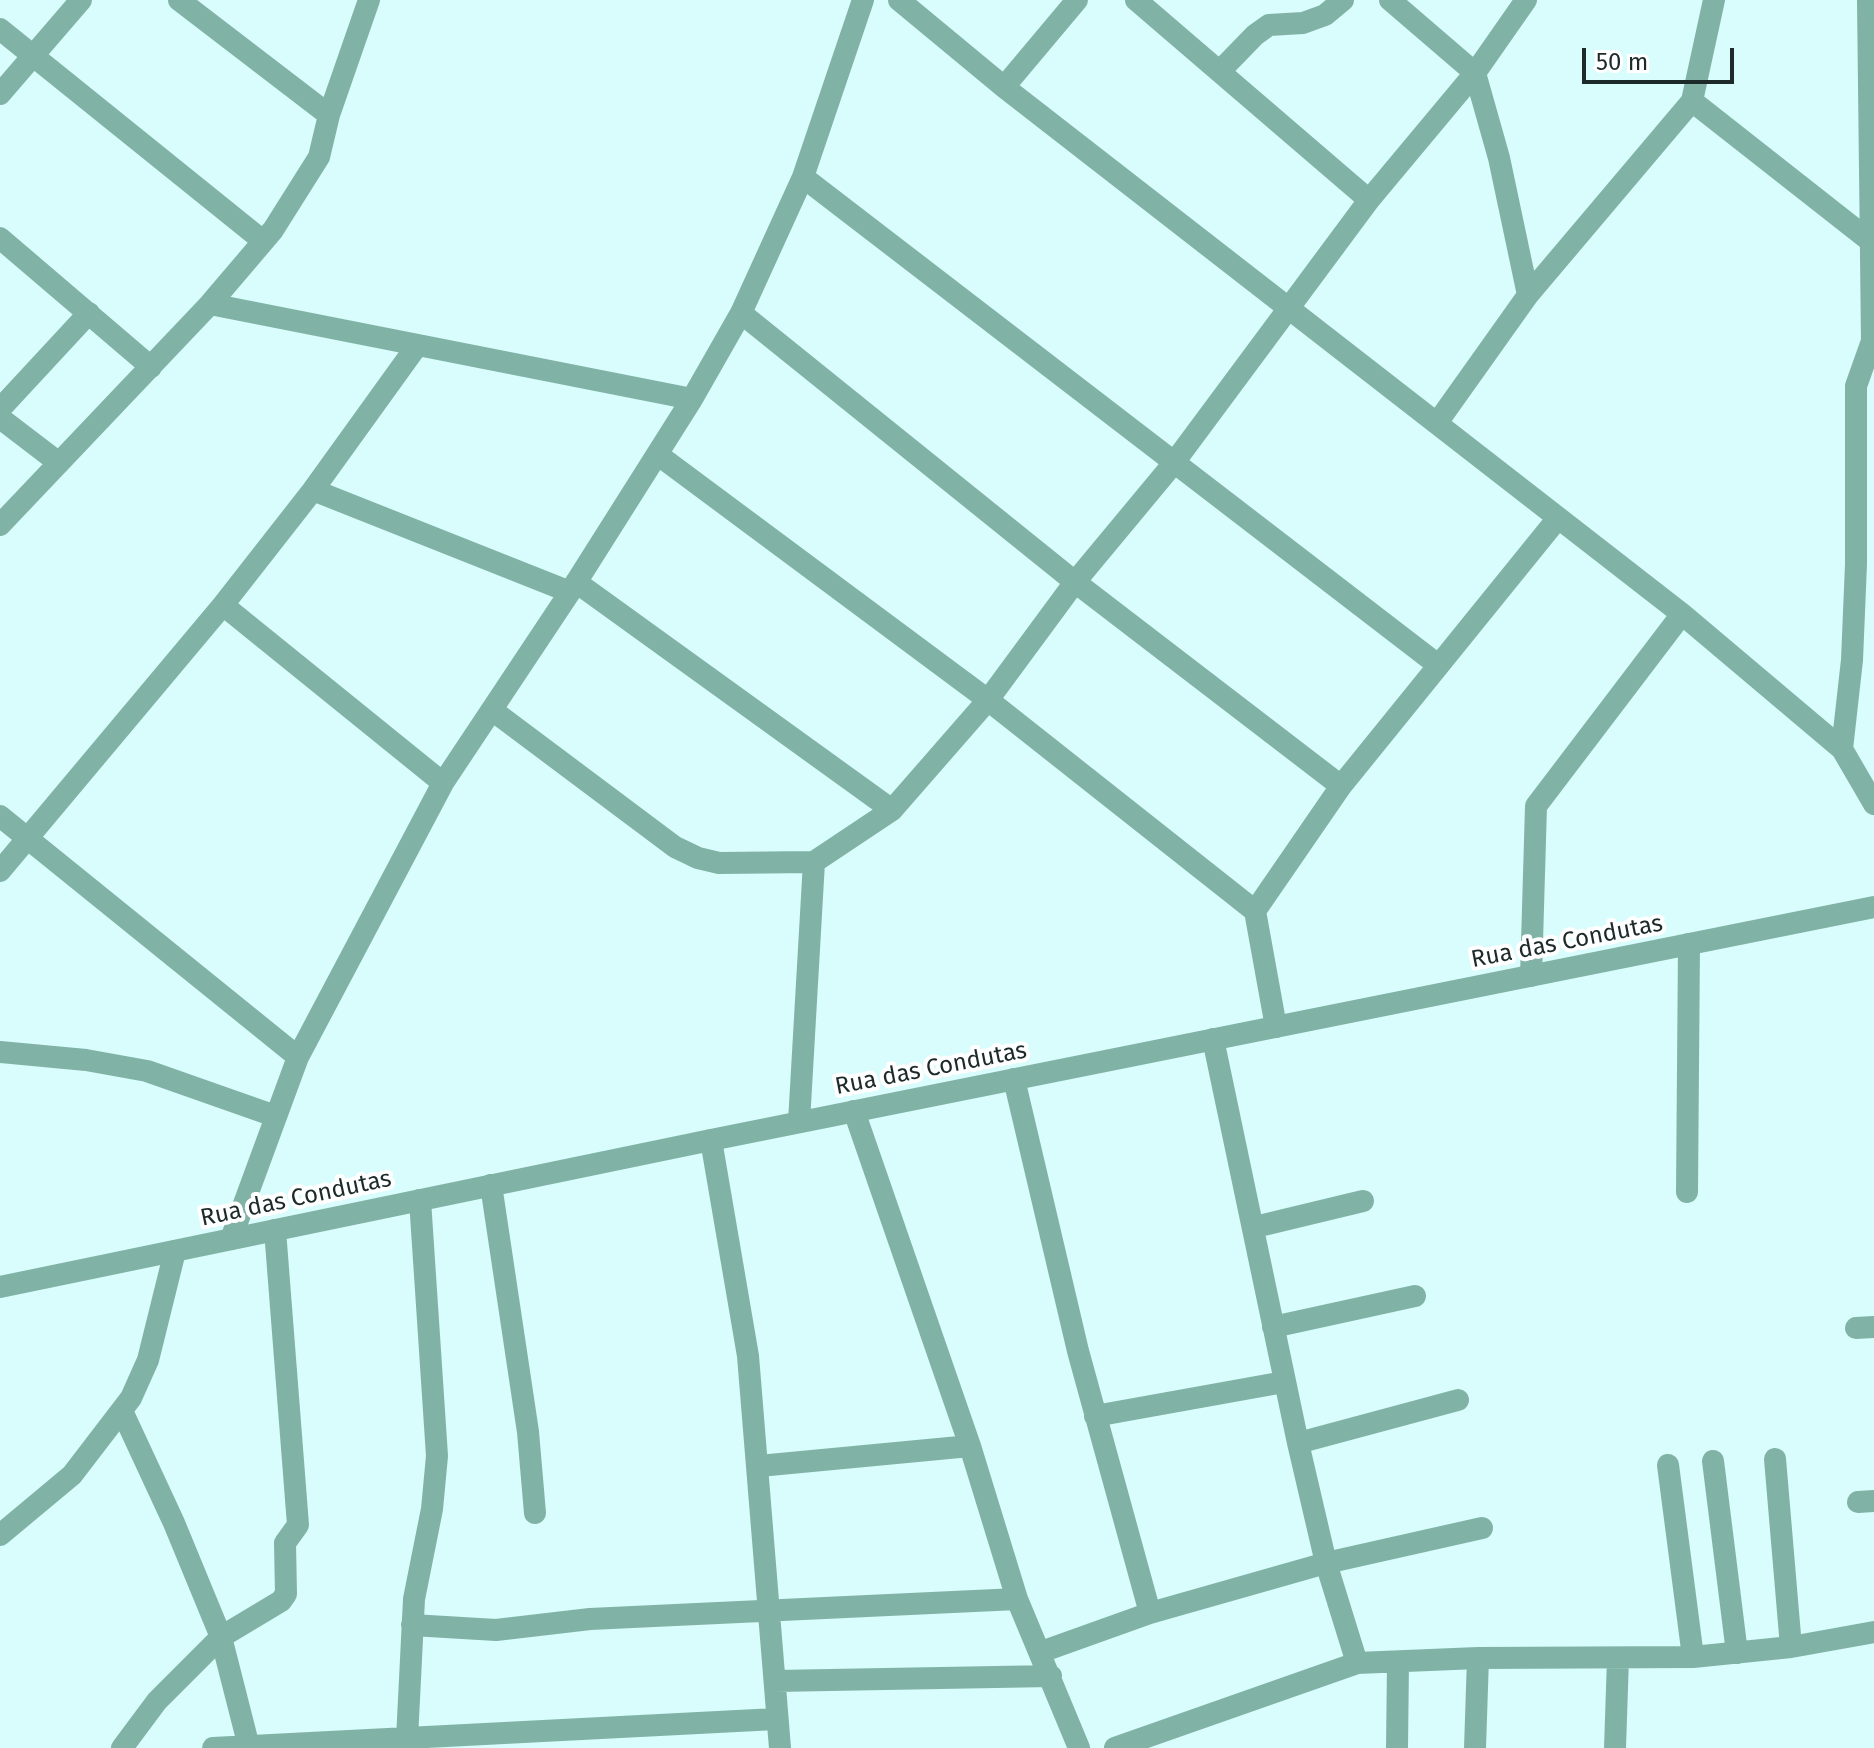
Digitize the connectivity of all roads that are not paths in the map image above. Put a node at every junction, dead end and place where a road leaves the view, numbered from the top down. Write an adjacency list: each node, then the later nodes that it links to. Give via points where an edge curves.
1 (81, 0): 14 (street)
2 (179, 0): 21 (street)
3 (369, 0): 21 (street)
4 (863, 0): 23 (street)
5 (899, 0): 17 (street)
6 (1077, 0): 17 (street)
7 (1136, 0): 15 (street)
8 (1343, 0): 15 (street, via 1325,15 1303,23 1269,25)
9 (1390, 0): 16 (street)
10 (1526, 0): 16 (street)
11 (1714, 0): 20 (street)
12 (1868, 0): 18 (street)
13 (0, 29): 14 (street)
14 (33, 56): 19 (street); 27 (street)
15 (1220, 71): 24 (street)
16 (1475, 73): 24 (street); 29 (street)
17 (1004, 87): 31 (street)
18 (1871, 87): 22 (street)
19 (0, 94)
20 (1692, 101): 26 (street); 29 (street)
21 (329, 115): 27 (street, via 319,157)
22 (1871, 165): 26 (street)
23 (803, 177): 33 (street); 43 (street)
24 (1369, 200): 31 (street)
25 (0, 238): 32 (street)
26 (1869, 240): 28 (street)
27 (263, 241): 30 (street)
28 (1873, 283): 36 (street)
29 (1528, 295): 40 (street)
30 (210, 304): 34 (street); 35 (street)
31 (1291, 309): 40 (street); 43 (street)
32 (89, 313): 35 (street); 38 (street)
33 (741, 313): 37 (street); 47 (street)
34 (416, 347): 37 (street); 44 (street)
35 (151, 367): 42 (street)
36 (1865, 388): 54 (street, via 1852,660)
37 (692, 399): 41 (street)
38 (0, 409)
39 (0, 418): 42 (street)
40 (1437, 423): 45 (street)
41 (657, 454): 48 (street); 52 (street)
42 (59, 463): 46 (street)
43 (1173, 464): 47 (street); 51 (street)
44 (313, 490): 48 (street); 49 (street)
45 (1558, 518): 50 (street); 51 (street)
46 (0, 525)
47 (1075, 582): 52 (street); 56 (street)
48 (573, 587): 53 (street); 58 (street)
49 (223, 605): 55 (street); 60 (street)
50 (1682, 614): 54 (street); 66 (street, via 1536,806)
51 (1438, 665): 56 (street)
52 (988, 700): 58 (street); 64 (street)
53 (492, 710): 55 (street); 61 (street, via 675,847 698,858 719,863)
54 (1842, 749): 57 (street)
55 (443, 783): 70 (street)
56 (1341, 786): 64 (street)
57 (1874, 804)
58 (892, 810): 61 (street)
59 (0, 816): 60 (street)
60 (27, 841): 62 (street); 70 (street)
61 (814, 862): 74 (street)
62 (0, 871)
63 (1874, 907): 65 (street, Rua das Condutas)
64 (1255, 911): 67 (street)
65 (1689, 944): 66 (street, Rua das Condutas); 77 (street)
66 (1531, 976): 67 (street, Rua das Condutas)
67 (1276, 1027): 68 (street, Rua das Condutas)
68 (1213, 1039): 71 (street, Rua das Condutas); 80 (street)
69 (0, 1052): 73 (street, via 147,1071)
70 (298, 1057): 73 (street)
71 (1014, 1079): 72 (street, Rua das Condutas); 90 (street)
72 (854, 1111): 74 (street, Rua das Condutas); 92 (street)
73 (275, 1116): 82 (street)
74 (799, 1122): 75 (street, Rua das Condutas)
75 (711, 1140): 76 (street, Rua das Condutas); 96 (street, via 748,1356)
76 (491, 1185): 78 (street, Rua das Condutas); 97 (street)
77 (1687, 1192)
78 (420, 1200): 81 (street, Rua das Condutas); 104 (street, via 437,1456)
79 (1363, 1201): 80 (street)
80 (1255, 1227): 86 (street)
81 (275, 1230): 82 (street, Rua das Condutas); 106 (street, via 298,1525 285,1543 284,1598)
82 (231, 1239): 83 (street, Rua das Condutas)
83 (175, 1251): 84 (street, Rua das Condutas); 89 (street, via 148,1360)
84 (0, 1287)
85 (1415, 1296): 86 (street)
86 (1273, 1327): 87 (street)
87 (1284, 1382): 90 (street); 91 (street)
88 (1458, 1400): 91 (street)
89 (122, 1411): 99 (street, via 72,1475); 106 (street)
90 (1095, 1416): 103 (street)
91 (1298, 1443): 100 (street)
92 (970, 1446): 96 (street); 101 (street)
93 (1775, 1459): 107 (street)
94 (1713, 1461): 109 (street)
95 (1668, 1465): 110 (street)
96 (759, 1466): 102 (street)
97 (535, 1513)
98 (1482, 1528): 100 (street)
99 (0, 1535)
100 (1326, 1563): 103 (street); 113 (street)
101 (1017, 1599): 102 (street); 108 (street)
102 (770, 1612): 104 (street, via 590,1619 496,1630); 116 (street)
103 (1150, 1613): 108 (street)
104 (412, 1625): 118 (street)
105 (1874, 1632): 107 (street)
106 (221, 1637): 119 (street); 120 (street, via 157,1701)
107 (1791, 1647): 109 (street)
108 (1041, 1652): 115 (street)
109 (1737, 1653): 110 (street)
110 (1693, 1657): 112 (street)
111 (1478, 1658): 112 (street); 114 (street); 126 (street)
112 (1618, 1658): 127 (street)
113 (1357, 1663): 114 (street); 124 (street)
114 (1398, 1663): 125 (street)
115 (1051, 1676): 116 (street); 123 (street)
116 (775, 1681): 117 (street)
117 (776, 1719): 118 (street); 122 (street)
118 (407, 1739): 119 (street)
119 (249, 1747): 121 (street)
120 (122, 1748)
121 (213, 1748)
122 (780, 1748)
123 (1079, 1748)
124 (1115, 1748)
125 (1397, 1748)
126 (1475, 1748)
127 (1615, 1748)

